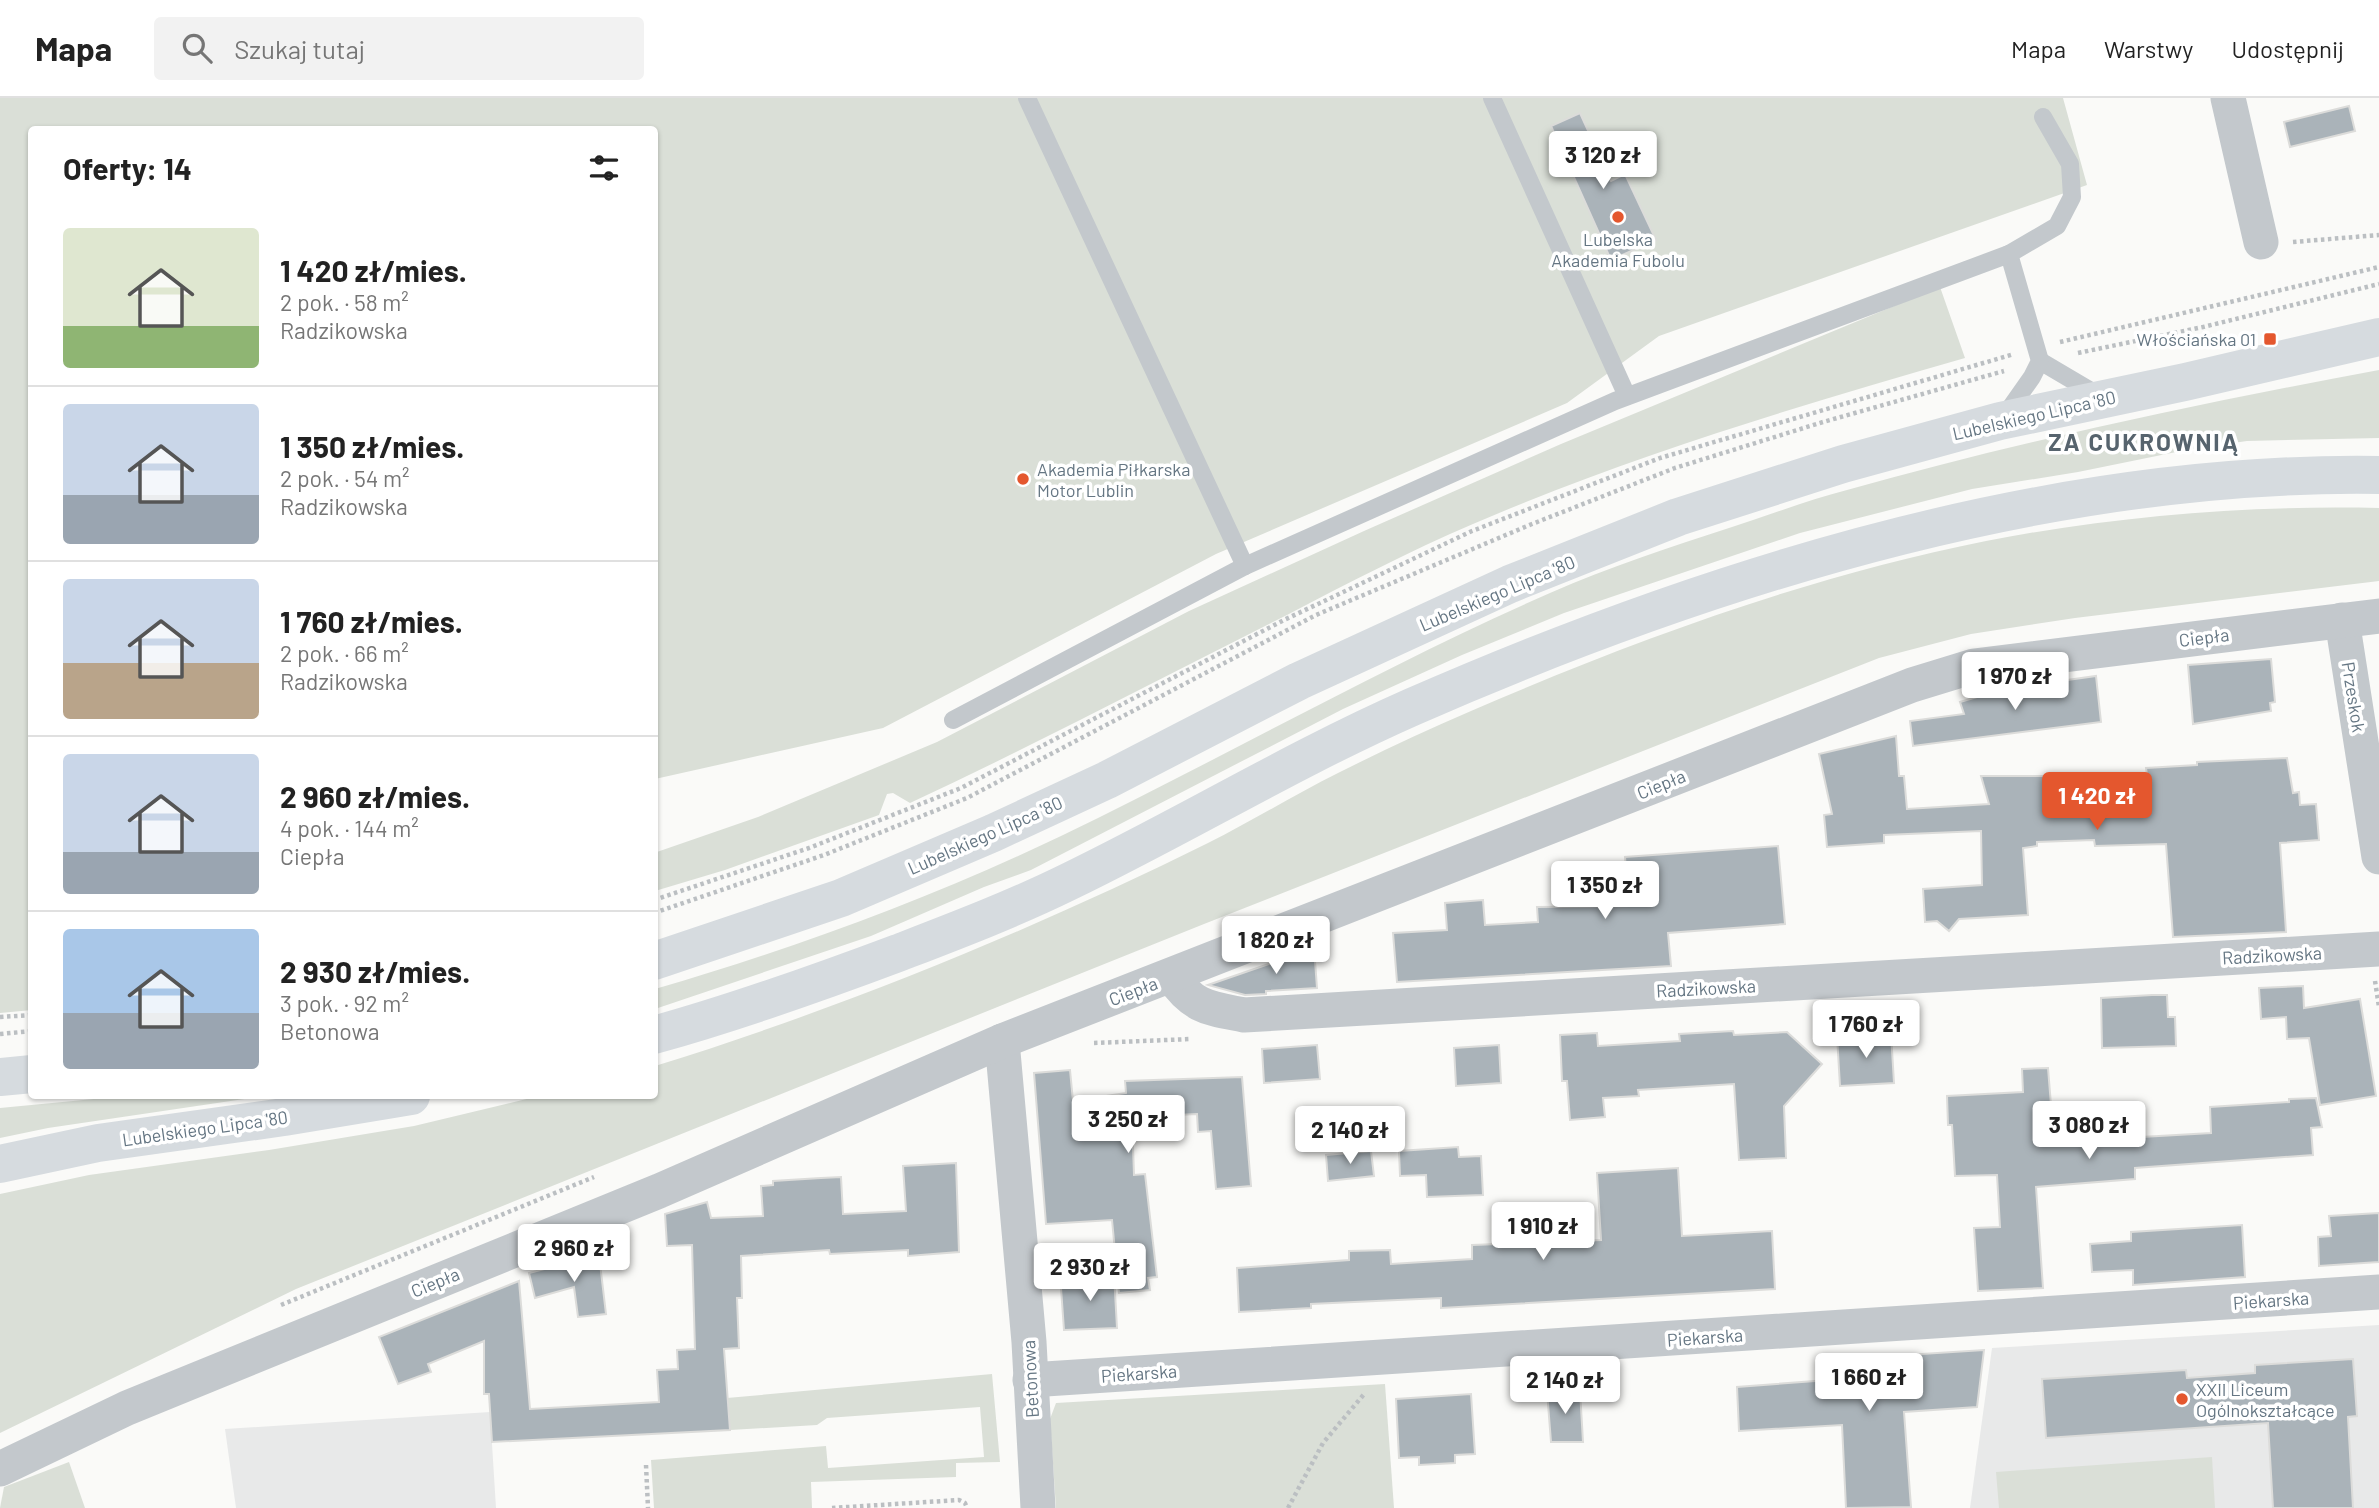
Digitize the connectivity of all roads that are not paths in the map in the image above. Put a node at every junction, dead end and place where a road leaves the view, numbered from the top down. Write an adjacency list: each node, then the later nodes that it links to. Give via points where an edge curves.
1 (1027, 98): 13 (lane)
2 (1492, 98): 9 (lane)
3 (2228, 98): 5 (street)
4 (2043, 117): 6 (lane, via 2070,164 2072,197 2057,226)
5 (2261, 242)
6 (2009, 254): 8 (lane); 9 (lane)
7 (2379, 337): 10 (main road, Lubelskiego Lipca '80)
8 (2040, 361): 10 (lane); 11 (lane)
9 (1628, 396): 13 (lane)
10 (2104, 398): 11 (main road, Lubelskiego Lipca '80)
11 (2000, 421): 19 (main road, Lubelskiego Lipca '80, via 1843,464 1678,517 1536,574 1299,681 993,833 841,898)
12 (2379, 475): 21 (main road, via 2224,479 2082,499 1920,531 1779,570 1599,632 1410,708 1066,883 943,935 818,983)
13 (1245, 566): 16 (lane)
14 (2379, 616): 15 (street, Ciepła)
15 (2342, 620): 17 (street, Przeskok); 20 (street, Ciepła, via 1974,666 1912,685)
16 (953, 720)
17 (2379, 857)
18 (2379, 949): 20 (street, Radzikowska, via 1244,1015 1205,1007 1184,994)
19 (658, 960)
20 (1172, 976): 22 (street, Ciepła)
21 (658, 1034)
22 (1002, 1041): 28 (street, Betonowa); 29 (street, Ciepła, via 659,1191 127,1408)
23 (28, 1074): 24 (main road)
24 (0, 1077)
25 (393, 1099): 26 (main road, Lubelskiego Lipca '80, via 99,1143)
26 (0, 1164)
27 (2379, 1292): 28 (street, Piekarska)
28 (1030, 1380): 30 (street, Betonowa)
29 (0, 1469)
30 (1038, 1508)

